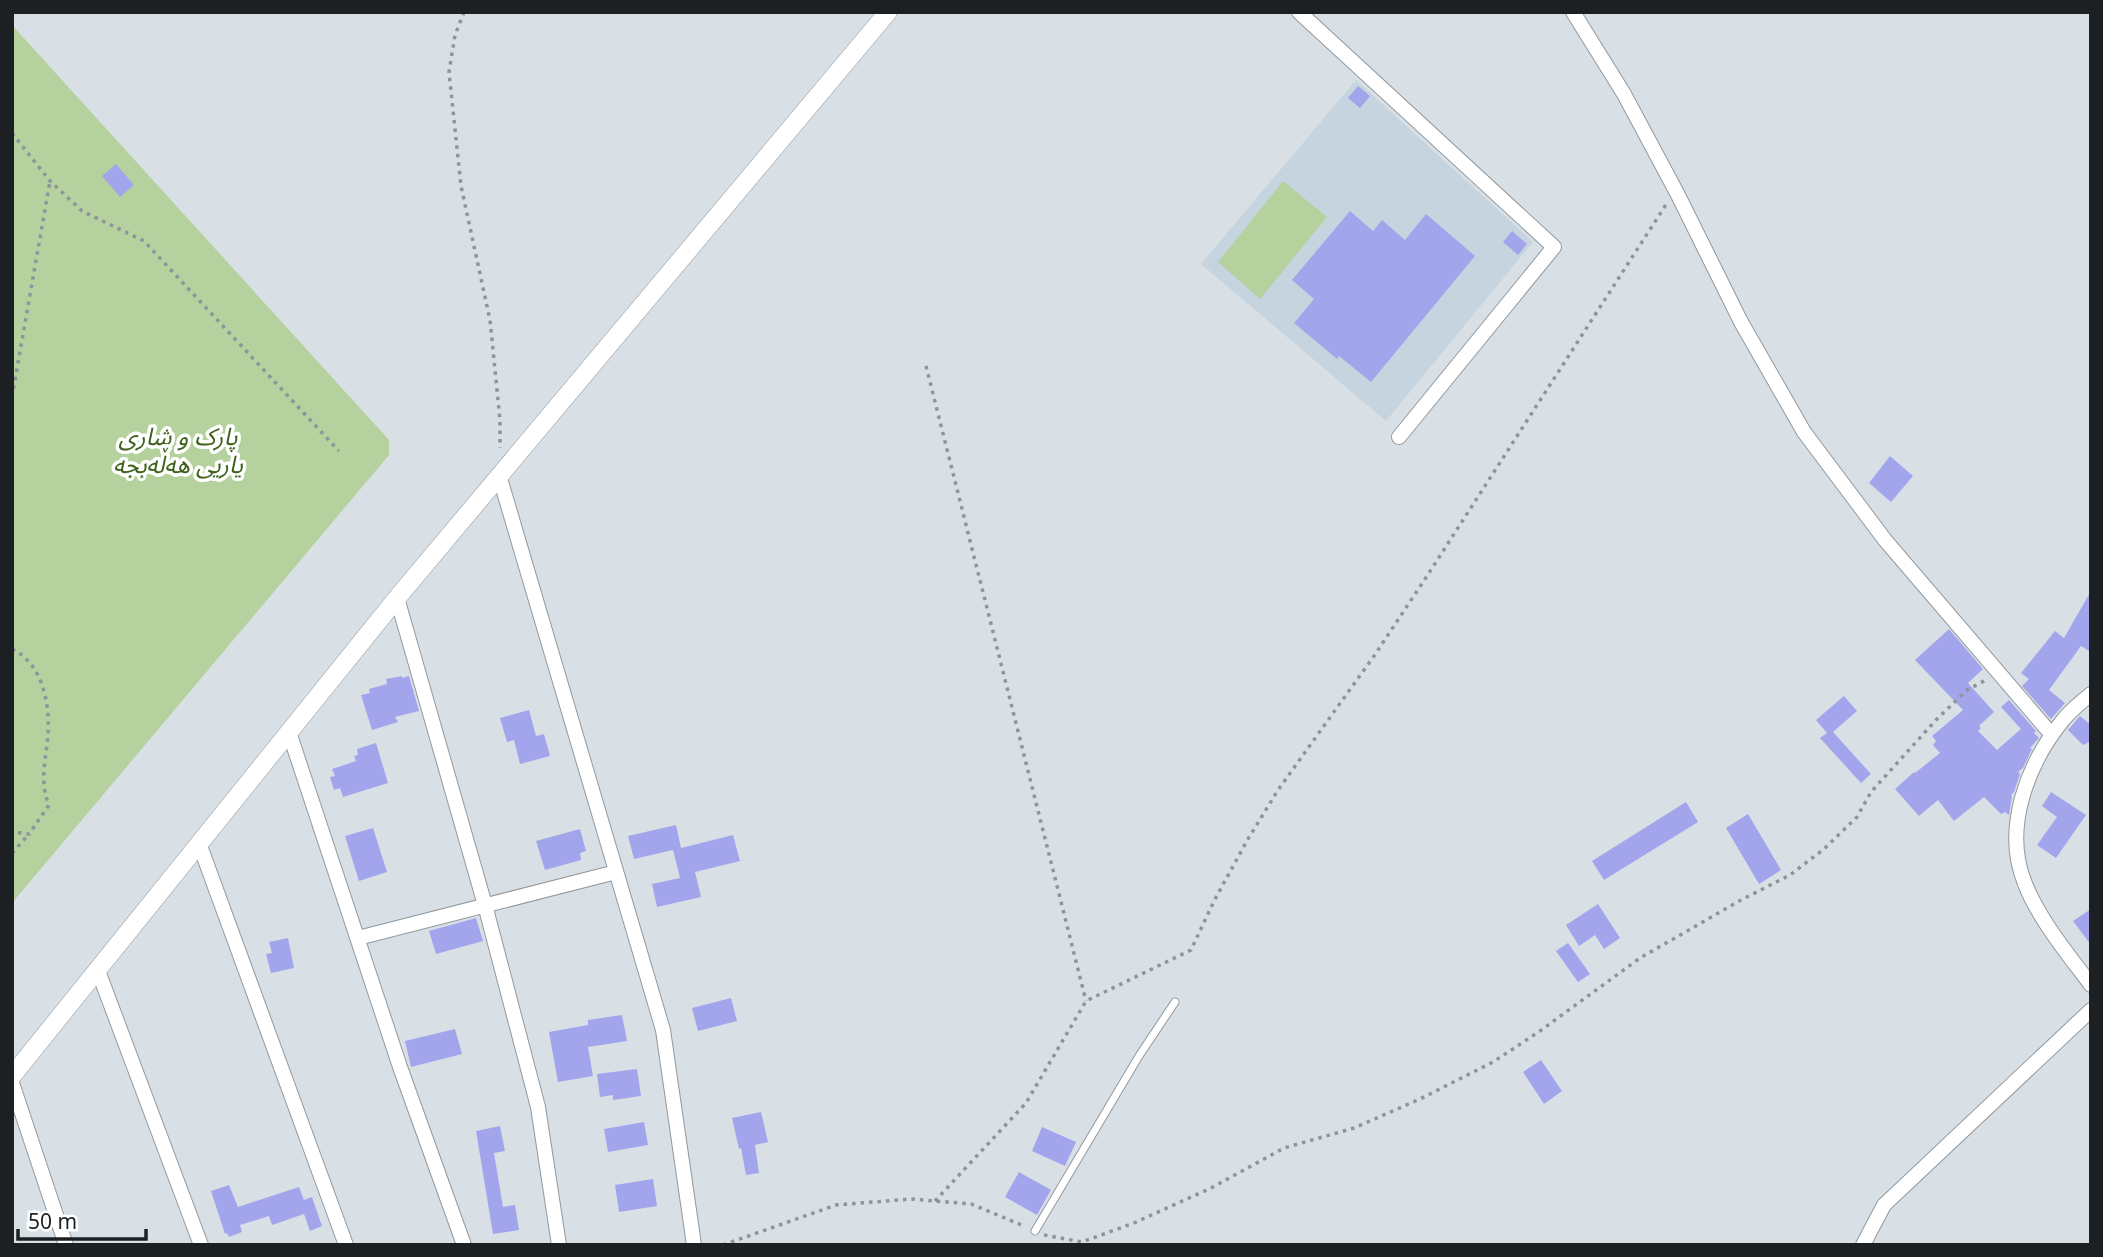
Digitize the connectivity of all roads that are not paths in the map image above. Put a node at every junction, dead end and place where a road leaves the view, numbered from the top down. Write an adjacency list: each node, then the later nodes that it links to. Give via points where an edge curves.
1 (888, 12): 5 (street)
2 (1299, 12): 4 (street, via 1554,247)
3 (1573, 12): 9 (street, via 1624,94 1741,323 1804,432 1885,540)
4 (1399, 437)
5 (499, 475): 6 (street); 11 (street)
6 (397, 598): 8 (street); 12 (street)
7 (2091, 694): 9 (street)
8 (289, 732): 10 (street); 13 (street)
9 (2052, 735): 15 (street, via 2029,777 2017,818 2017,857 2024,883 2043,916)
10 (199, 843): 14 (street); 23 (street)
11 (616, 872): 12 (street); 26 (street, via 663,1030)
12 (485, 905): 13 (street); 25 (street, via 538,1107)
13 (358, 939): 24 (street)
14 (97, 968): 18 (street); 22 (street)
15 (2091, 985)
16 (1175, 1002): 20 (lane)
17 (2091, 1010): 27 (street, via 1884,1205)
18 (12, 1076)
19 (12, 1083): 21 (street)
20 (1035, 1231)
21 (66, 1245)
22 (201, 1245)
23 (346, 1245)
24 (464, 1245)
25 (559, 1245)
26 (694, 1245)
27 (1863, 1245)

